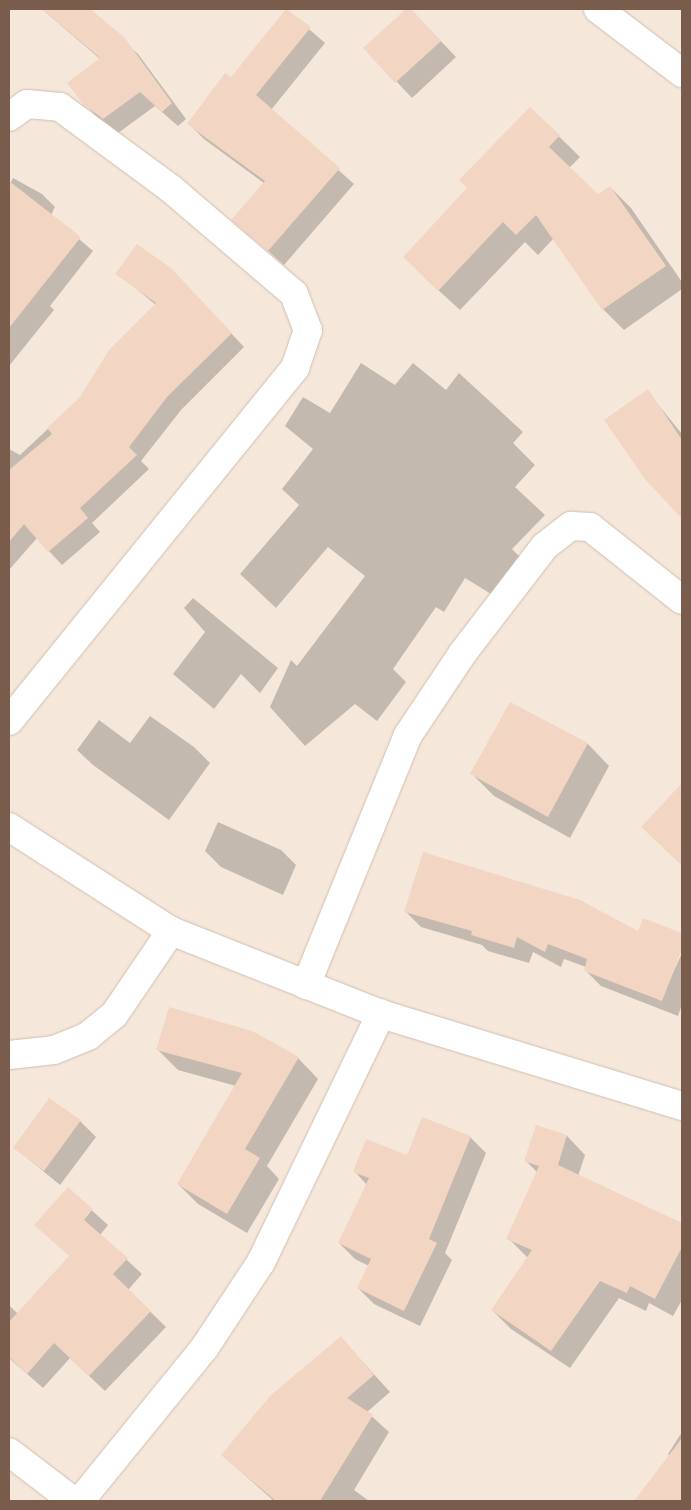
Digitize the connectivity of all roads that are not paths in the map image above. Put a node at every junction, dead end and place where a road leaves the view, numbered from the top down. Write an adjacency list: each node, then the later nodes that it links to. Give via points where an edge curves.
1 (598, 9): 2 (street)
2 (682, 73)
3 (9, 116): 5 (street, via 26,104 60,107 170,188 294,294 308,330 295,368)
4 (682, 600): 8 (street, via 590,527 571,526 545,546 462,654 408,735)
5 (9, 721)
6 (9, 827): 7 (street)
7 (172, 931): 8 (street); 10 (street, via 114,1015 88,1036 54,1050)
8 (306, 985): 9 (street)
9 (381, 1014): 11 (street); 14 (street, via 261,1262 204,1347)
10 (9, 1055)
11 (682, 1106)
12 (9, 1452): 13 (street)
13 (73, 1501)
14 (80, 1501)

